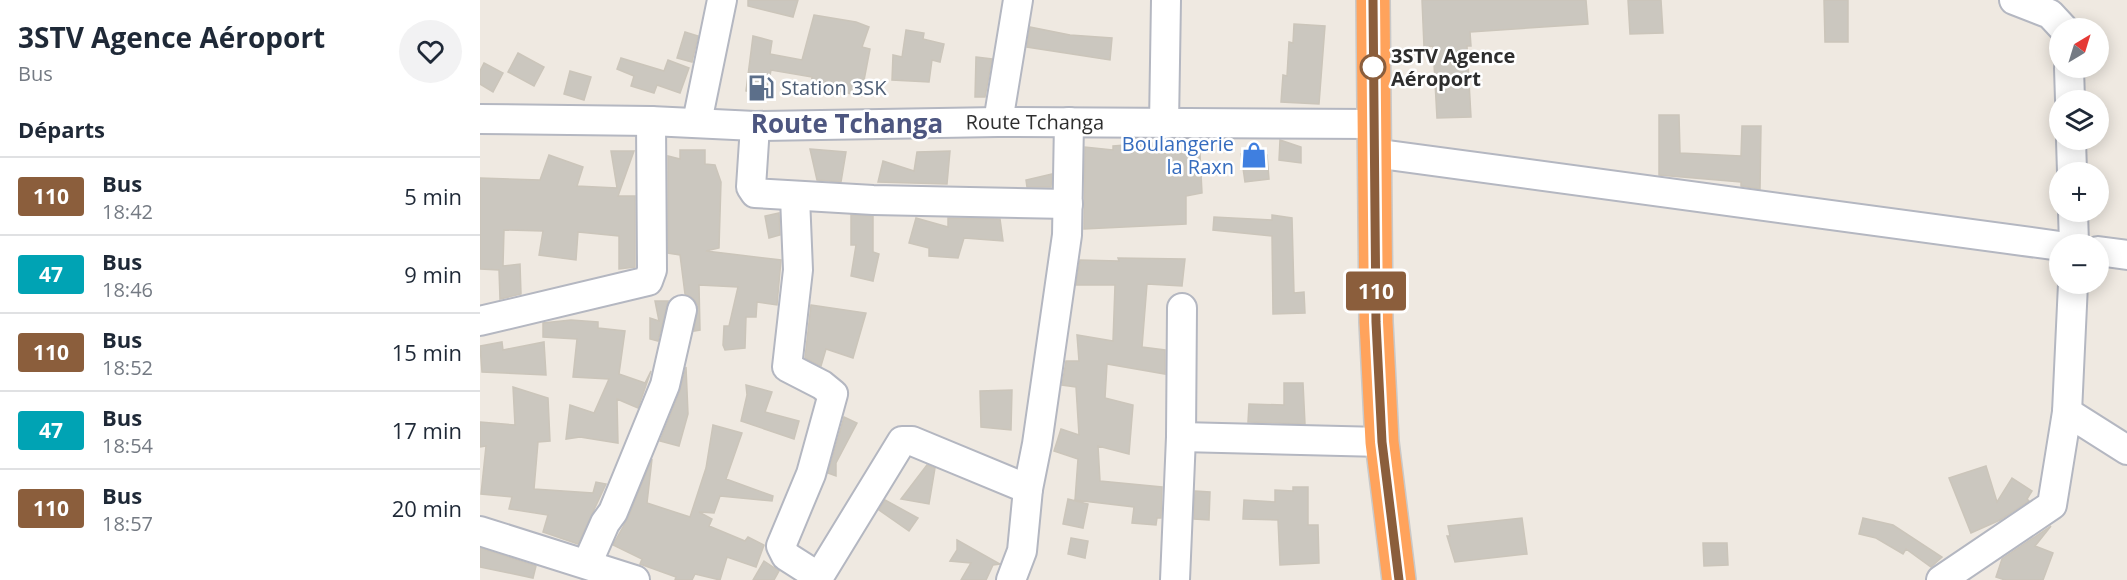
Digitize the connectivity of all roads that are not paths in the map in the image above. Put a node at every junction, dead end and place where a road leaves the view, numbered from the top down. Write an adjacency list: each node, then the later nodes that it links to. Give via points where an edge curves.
1 (722, 0): 9 (street)
2 (1018, 0): 10 (street)
3 (1166, 0): 12 (street)
4 (1373, 0): 14 (highway)
5 (2014, 0): 6 (street)
6 (2054, 13)
7 (480, 119): 8 (street, Route Tchanga)
8 (651, 121): 9 (street, Route Tchanga); 23 (street, via 652,270 648,281)
9 (697, 122): 13 (street, Route Tchanga)
10 (998, 122): 11 (street, Route Tchanga); 13 (street, Route Tchanga)
11 (1070, 122): 12 (street, Route Tchanga); 16 (street)
12 (1164, 124): 14 (street, Route Tchanga)
13 (755, 126): 15 (street, via 753,192)
14 (1373, 138): 17 (street, Route Tchanga); 26 (highway)
15 (795, 197): 16 (street); 31 (street, via 798,270 787,367 832,394 811,474 781,546 786,556)
16 (1068, 204): 28 (street, via 1067,235)
17 (2049, 244)
18 (2109, 253): 19 (street)
19 (2127, 255)
20 (2073, 294): 24 (street)
21 (1182, 308): 25 (street)
22 (682, 310): 30 (street, via 665,385 613,512)
23 (480, 321)
24 (2067, 412): 27 (street); 36 (street, via 2052,505)
25 (1181, 436): 26 (street); 34 (street)
26 (1382, 442): 35 (highway)
27 (2127, 450)
28 (1028, 489): 31 (street, via 912,441 902,441); 33 (street, via 1022,551)
29 (480, 531): 30 (street)
30 (586, 564): 32 (street)
31 (818, 578)
32 (635, 580)
33 (1011, 580)
34 (1175, 580)
35 (1399, 580)
36 (1941, 580)

